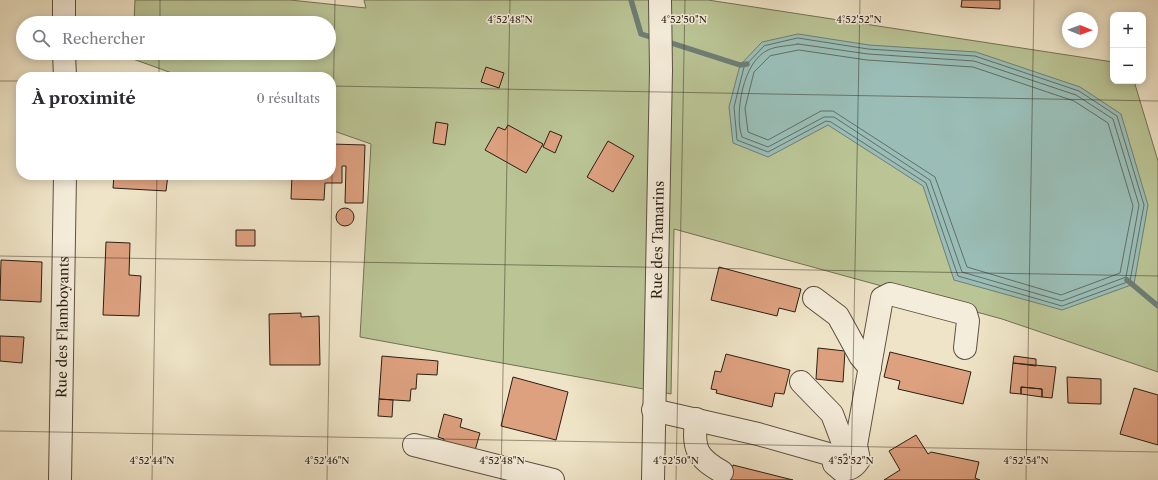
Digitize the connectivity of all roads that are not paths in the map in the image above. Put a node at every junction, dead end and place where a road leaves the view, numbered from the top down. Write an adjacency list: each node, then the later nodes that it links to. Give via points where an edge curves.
1 (64, 0): 3 (street)
2 (660, 0): 11 (street, Rue des Tamarins)
3 (64, 16)
4 (64, 60): 5 (street)
5 (65, 72)
6 (65, 180): 16 (street, Rue des Flamboyants)
7 (814, 298): 9 (street, via 838,316 860,356)
8 (965, 348): 9 (street, via 968,321 966,314 890,294 882,298)
9 (870, 368): 14 (street)
10 (802, 382): 14 (street, via 832,414)
11 (653, 410): 12 (street); 18 (street, Rue des Tamarins)
12 (696, 419): 14 (street, via 758,434); 15 (street, via 697,452 706,463)
13 (414, 445): 17 (street)
14 (844, 448)
15 (722, 472)
16 (60, 480)
17 (552, 480)
18 (653, 480)

